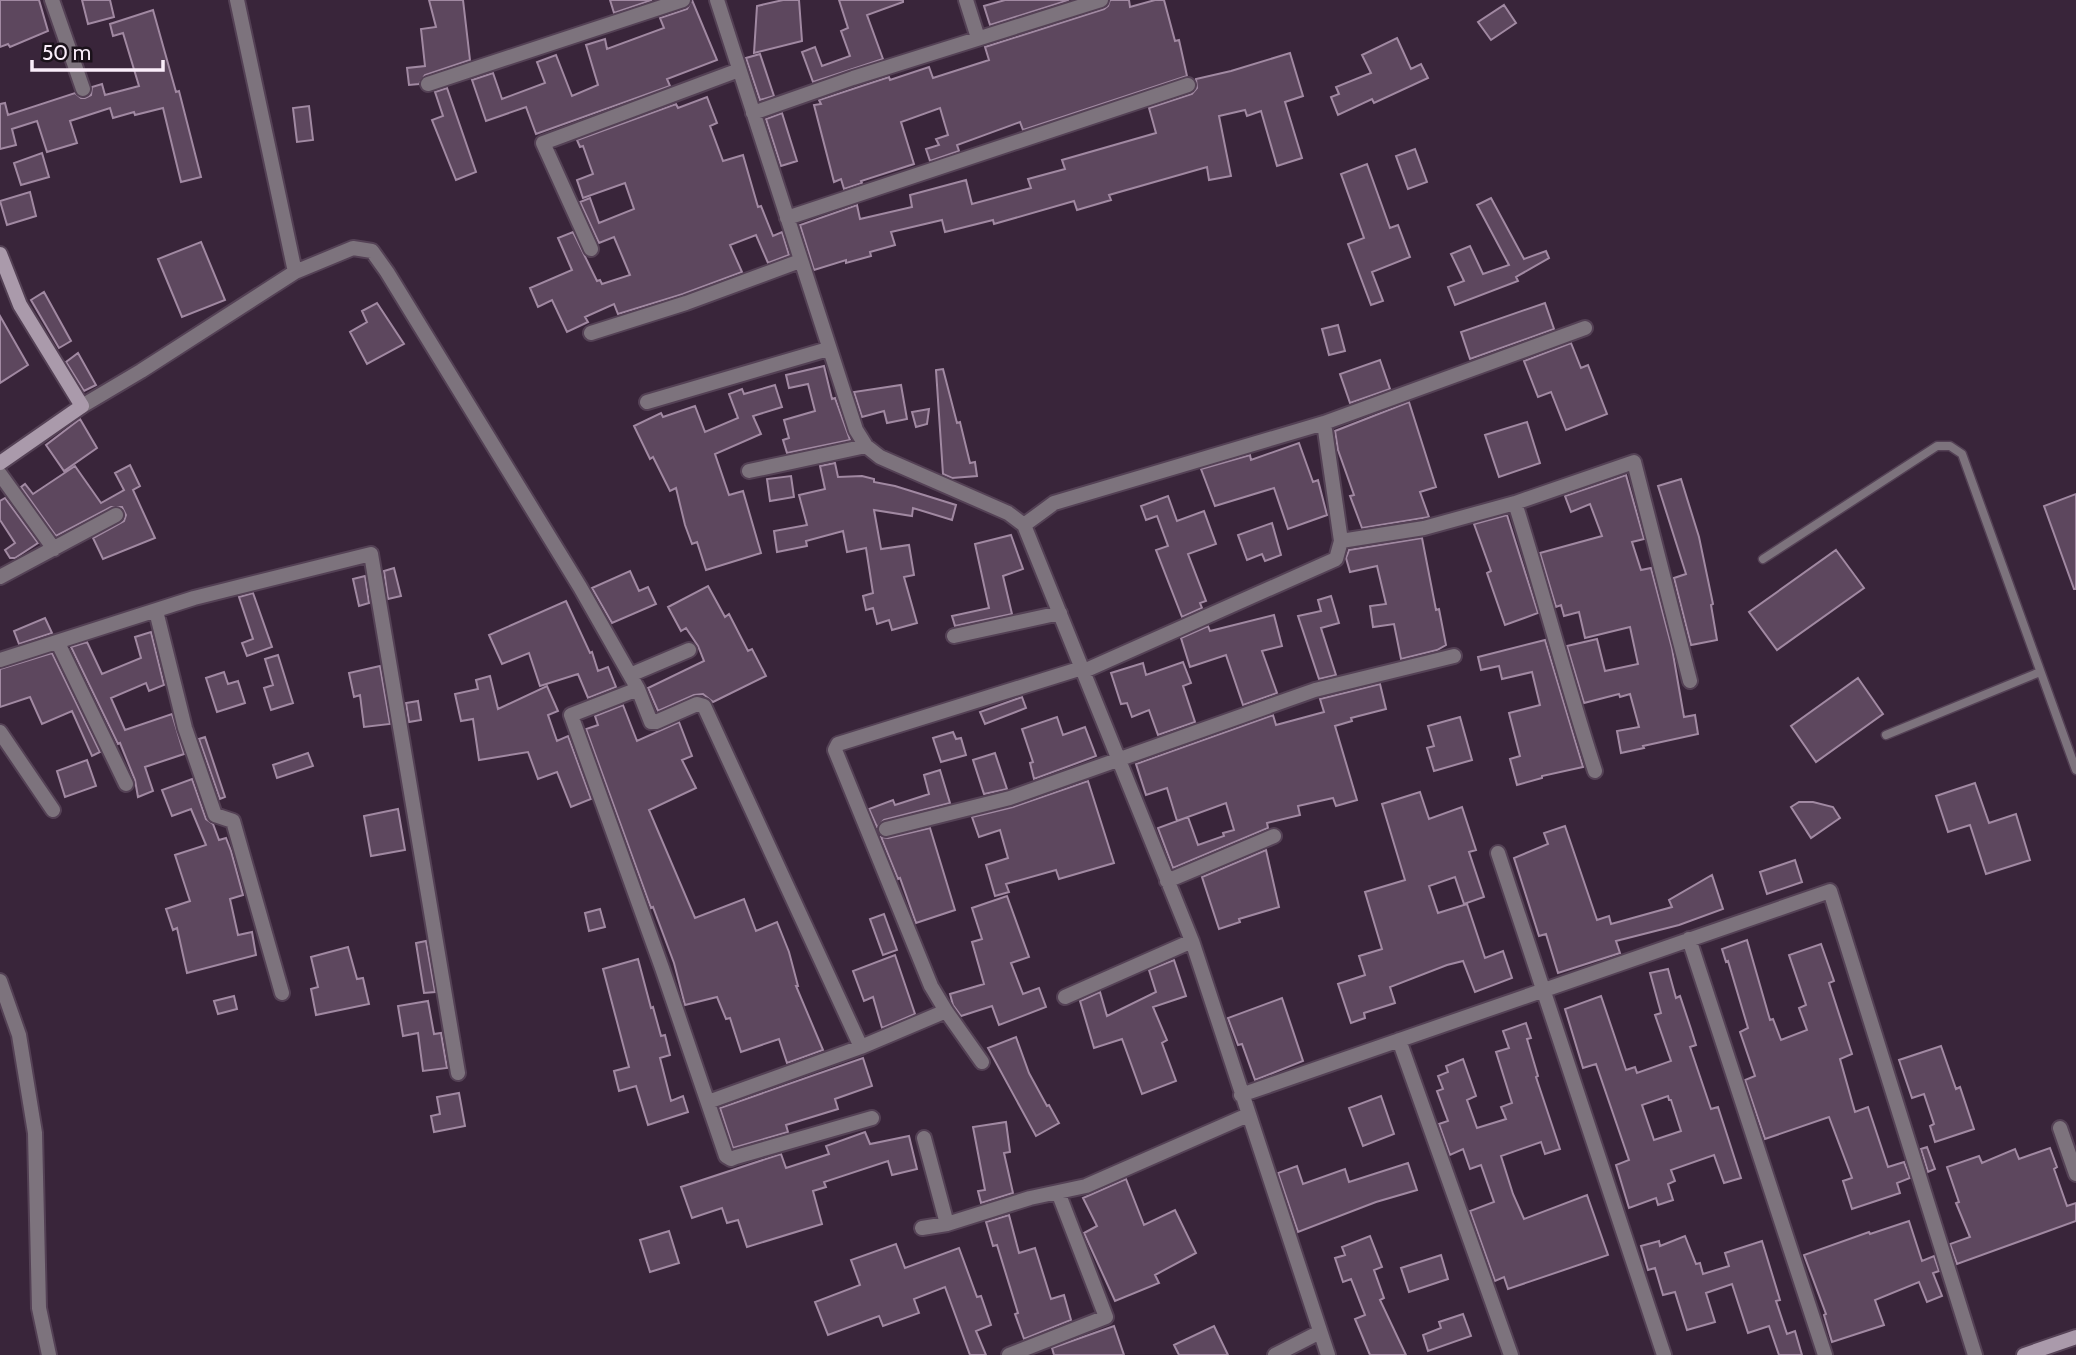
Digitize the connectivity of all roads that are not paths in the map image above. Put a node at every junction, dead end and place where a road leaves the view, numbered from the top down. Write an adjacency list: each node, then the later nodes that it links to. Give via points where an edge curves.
1 (52, 0): 11 (street)
2 (237, 0): 17 (street)
3 (683, 0): 9 (street)
4 (965, 0): 7 (street)
5 (1101, 0): 7 (street)
6 (722, 2): 8 (street)
7 (978, 38): 12 (street)
8 (739, 70): 12 (street); 14 (street, via 543,143)
9 (428, 84)
10 (1188, 85): 13 (street)
11 (83, 89)
12 (753, 113): 13 (street)
13 (787, 218): 16 (street)
14 (590, 249)
15 (0, 254): 22 (street, via 20,305)
16 (800, 261): 19 (street); 20 (street)
17 (295, 272): 22 (street); 44 (street, via 353,248 372,251)
18 (1585, 328): 23 (street)
19 (591, 333)
20 (828, 349): 21 (street); 24 (street)
21 (647, 402)
22 (82, 406): 25 (street)
23 (1324, 423): 30 (street, via 1054,503); 31 (street)
24 (866, 446): 26 (street); 30 (street, via 880,457 1008,513)
25 (0, 463)
26 (749, 471)
27 (0, 474): 32 (street)
28 (1515, 503): 31 (street, via 1424,528); 45 (street, via 1634,462); 51 (street)
29 (117, 515): 32 (street)
30 (1024, 525): 36 (street)
31 (1341, 541): 42 (street, via 1336,559)
32 (54, 549): 34 (street)
33 (1763, 559): 43 (lane, via 1937,446 1950,446 1962,454)
34 (0, 577)
35 (156, 611): 38 (street); 62 (street, via 185,728 215,815 233,821); 68 (street, via 371,554)
36 (1060, 613): 37 (street); 42 (street)
37 (954, 636)
38 (58, 643): 41 (street); 52 (street)
39 (689, 650): 44 (street)
40 (1454, 656): 49 (street, via 1315,690)
41 (0, 660)
42 (1083, 670): 49 (street); 64 (street, via 838,744 835,750 931,986)
43 (2040, 672): 48 (lane); 50 (lane)
44 (630, 675): 46 (street)
45 (1690, 681)
46 (638, 690): 66 (street, via 653,723 697,704 704,706); 70 (street, via 571,715)
47 (0, 732): 53 (street)
48 (1886, 735)
49 (1119, 759): 54 (street, via 1010,798); 57 (street)
50 (2076, 770)
51 (1595, 771)
52 (126, 784)
53 (52, 810)
54 (886, 830)
55 (1274, 836): 57 (street)
56 (1498, 853): 61 (street)
57 (1167, 881): 59 (street)
58 (1689, 939): 61 (street); 87 (street); 88 (street, via 1830,891)
59 (1192, 941): 63 (street); 69 (street)
60 (0, 981): 81 (street, via 19,1035 35,1133 39,1308)
61 (1545, 990): 65 (street); 86 (street)
62 (282, 993)
63 (1065, 997)
64 (946, 1011): 66 (street); 67 (street)
65 (1399, 1040): 69 (street); 85 (street)
66 (861, 1047): 70 (street)
67 (982, 1062)
68 (458, 1073)
69 (1241, 1095): 71 (street)
70 (708, 1102): 72 (street, via 726,1156 731,1159)
71 (1248, 1115): 76 (street, via 1086,1186); 79 (street)
72 (872, 1118)
73 (2060, 1128): 75 (street)
74 (924, 1138): 77 (street)
75 (2076, 1174)
76 (1058, 1192): 77 (street); 82 (street, via 1107,1317)
77 (947, 1224): 78 (street)
78 (922, 1228)
79 (1320, 1332): 83 (street); 84 (street)
80 (2076, 1337): 89 (street)
81 (49, 1355)
82 (1009, 1355)
83 (1275, 1355)
84 (1328, 1355)
85 (1511, 1355)
86 (1664, 1355)
87 (1825, 1355)
88 (1975, 1355)
89 (2024, 1355)

